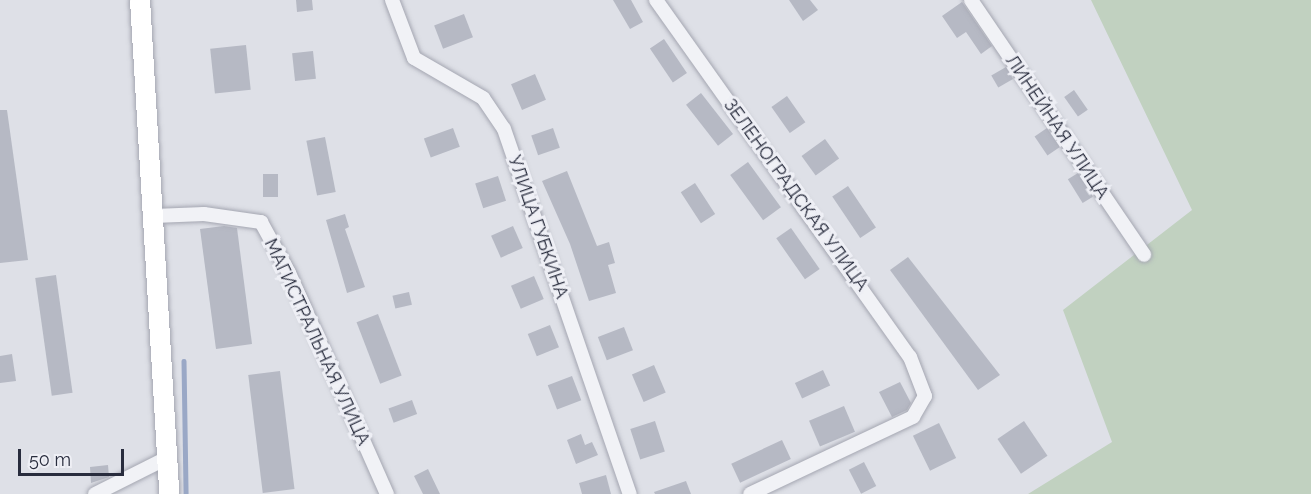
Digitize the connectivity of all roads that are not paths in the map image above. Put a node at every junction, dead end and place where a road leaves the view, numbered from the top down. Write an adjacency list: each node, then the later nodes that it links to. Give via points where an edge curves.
1 (140, 0): 5 (main road)
2 (392, 0): 11 (street, УЛИЦА ГУБКИНА, via 414,58 483,98 504,129)
3 (656, 0): 12 (street, ЗЕЛЕНОГРАДСКАЯ УЛИЦА, via 910,357 925,396 913,417)
4 (971, 0): 6 (street, ЛИНЕЙНАЯ УЛИЦА)
5 (154, 216): 7 (main road); 10 (street, МАГИСТРАЛЬНАЯ УЛИЦА, via 204,214 261,222 289,273)
6 (1144, 255)
7 (167, 458): 8 (street); 9 (main road)
8 (95, 494)
9 (169, 494)
10 (387, 494)
11 (630, 494)
12 (750, 494)

